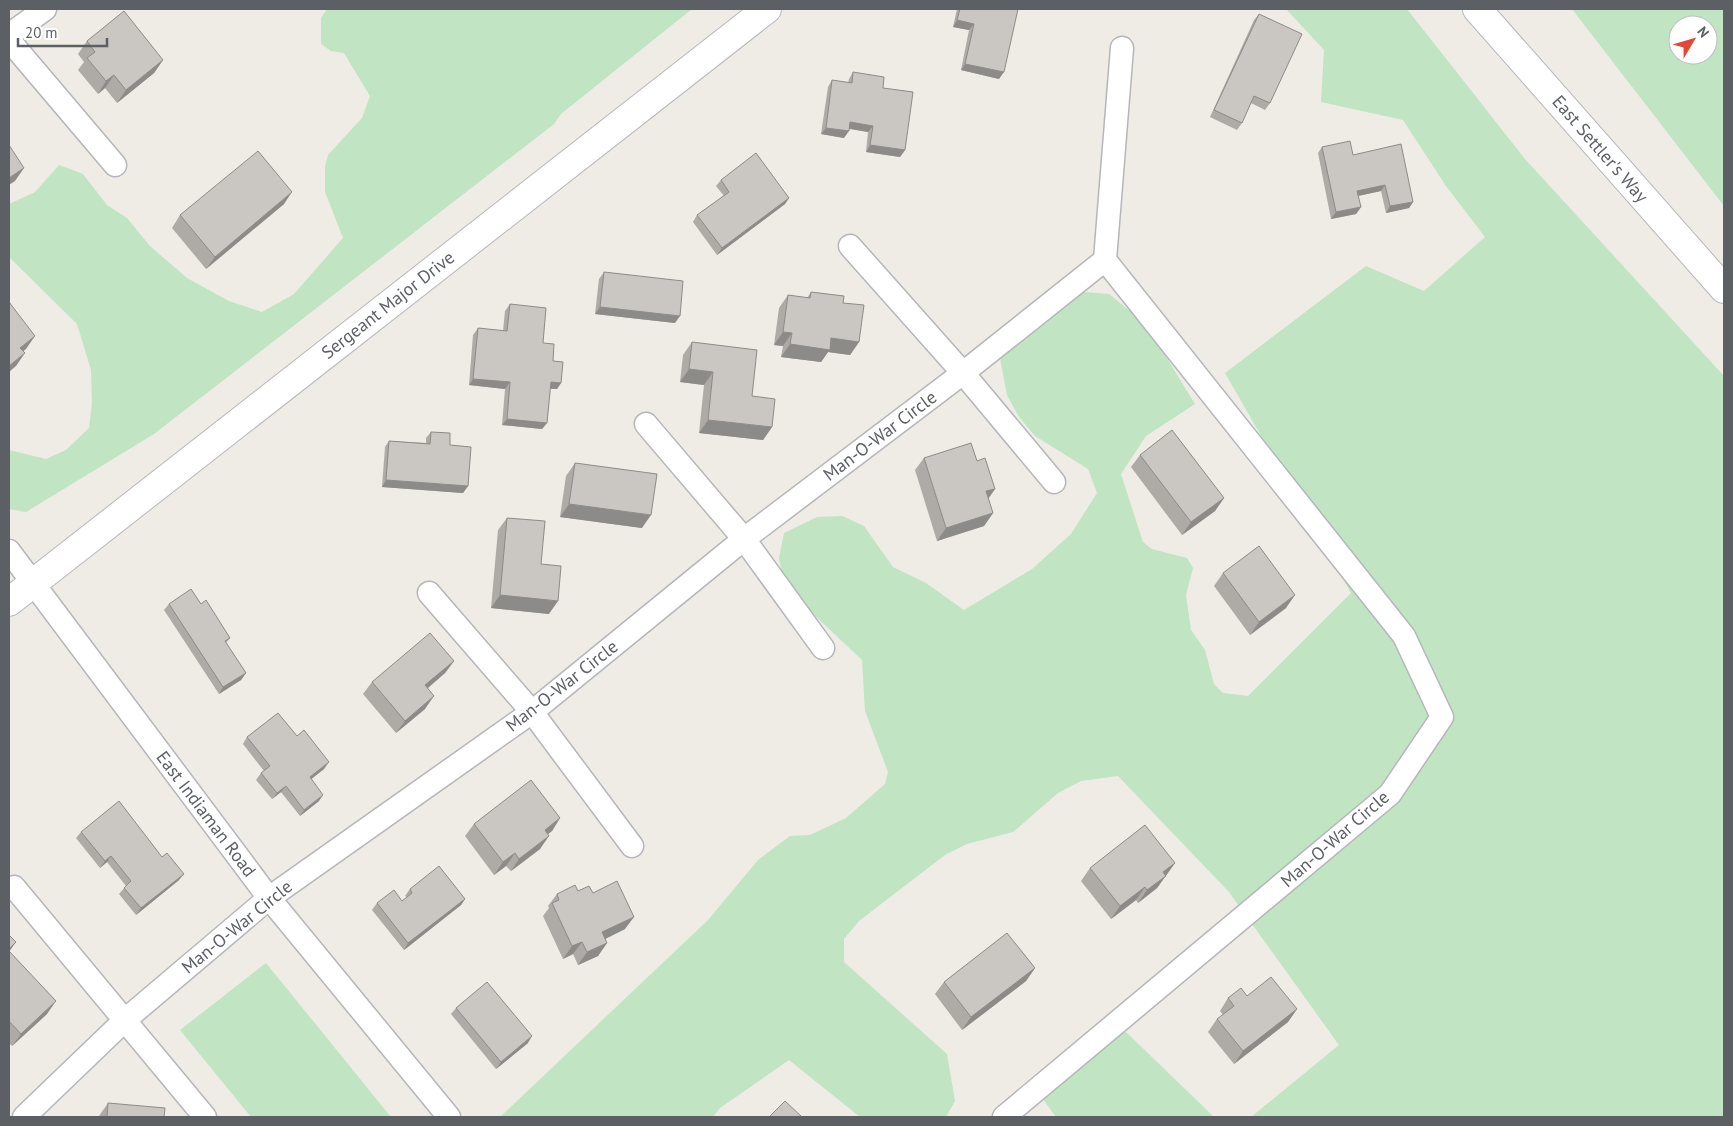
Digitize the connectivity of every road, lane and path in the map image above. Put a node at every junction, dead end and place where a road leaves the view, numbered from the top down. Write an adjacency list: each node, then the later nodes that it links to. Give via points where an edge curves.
1 (45, 9): 4 (street)
2 (767, 9): 16 (street, Sergeant Major Drive)
3 (1477, 9): 10 (street, East Settler's Way)
4 (9, 35)
5 (9, 40): 7 (street)
6 (1122, 48): 9 (street)
7 (115, 165)
8 (850, 246): 11 (street)
9 (1105, 260): 11 (street, Man-O-War Circle); 28 (street, Man-O-War Circle, via 1404,636 1442,717 1390,794)
10 (1724, 288)
11 (962, 373): 13 (street); 14 (street, Man-O-War Circle)
12 (646, 424): 14 (street)
13 (1054, 482)
14 (744, 539): 19 (street); 20 (street, Man-O-War Circle)
15 (9, 551): 16 (street, East Indiaman Road)
16 (32, 582): 18 (street, Sergeant Major Drive); 23 (street, East Indiaman Road)
17 (429, 594): 20 (street)
18 (9, 602)
19 (823, 648)
20 (532, 712): 21 (street); 23 (street, Man-O-War Circle)
21 (632, 846)
22 (14, 887): 24 (street)
23 (268, 898): 24 (street, Man-O-War Circle); 27 (street, East Indiaman Road)
24 (125, 1020): 25 (street, Man-O-War Circle); 26 (street)
25 (24, 1117)
26 (205, 1117)
27 (449, 1117)
28 (1004, 1117)

